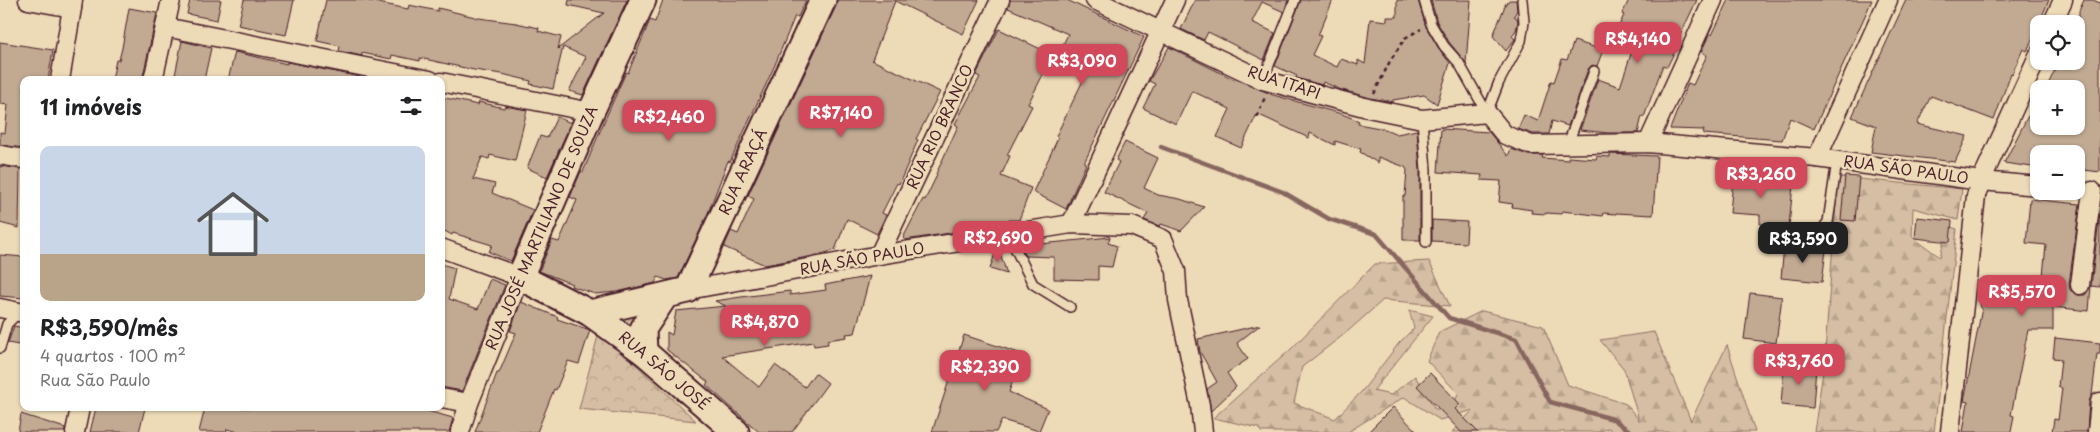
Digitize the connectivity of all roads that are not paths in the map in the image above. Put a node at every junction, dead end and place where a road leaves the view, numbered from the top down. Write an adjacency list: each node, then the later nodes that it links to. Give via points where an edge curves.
1 (28, 0): 14 (street)
2 (171, 0): 16 (street)
3 (643, 0): 25 (street, RUA JOSÉ MARTILIANO DE SOUZA)
4 (823, 0): 45 (street, RUA ARAÇÁ)
5 (1000, 0): 42 (street, RUA RIO BRANCO)
6 (1095, 0): 17 (street, RUA ITAPI)
7 (1174, 0): 17 (street)
8 (1295, 0): 23 (lane)
9 (1424, 0): 26 (lane, via 1431,24 1459,63)
10 (1522, 0): 26 (lane, via 1524,22 1521,41)
11 (1713, 0): 28 (street)
12 (1888, 0): 32 (street)
13 (2063, 0): 15 (street)
14 (72, 4): 20 (street)
15 (2056, 15)
16 (165, 27): 21 (street); 22 (street)
17 (1160, 31): 23 (street, RUA ITAPI); 37 (street)
18 (1594, 70): 29 (lane)
19 (2032, 70): 34 (street)
20 (61, 76)
21 (154, 76)
22 (410, 76)
23 (1267, 81): 27 (street, RUA ITAPI)
24 (445, 83): 25 (street)
25 (591, 112): 43 (street, RUA JOSÉ MARTILIANO DE SOUZA)
26 (1487, 113): 27 (street, RUA ITAPI); 29 (street, RUA SÃO PAULO, via 1505,135 1531,146)
27 (1422, 119): 40 (lane)
28 (1648, 143): 29 (street, RUA SÃO PAULO); 32 (street, RUA SÃO PAULO)
29 (1568, 144)
30 (0, 154): 31 (street)
31 (20, 158)
32 (1817, 158): 33 (street, RUA SÃO PAULO)
33 (1837, 161): 34 (street, RUA SÃO PAULO); 38 (lane, via 1828,222 1820,232)
34 (1980, 181): 35 (street, RUA SÃO PAULO); 62 (street)
35 (2030, 185)
36 (2089, 191): 44 (street)
37 (1071, 224): 39 (street, RUA SÃO PAULO); 61 (street, RUA SÃO PAULO, via 1132,226 1162,240 1176,271 1178,300)
38 (1794, 232)
39 (1008, 234): 42 (street, RUA SÃO PAULO); 46 (lane, via 1033,284)
40 (1426, 242)
41 (445, 249): 43 (street)
42 (879, 255): 45 (street, RUA SÃO PAULO)
43 (520, 276): 49 (street, RUA SÃO JOSÉ); 55 (street, RUA JOSÉ MARTILIANO DE SOUZA)
44 (2080, 285)
45 (676, 293): 49 (street, RUA SÃO PAULO); 52 (street, RUA ARAÇÁ, via 643,329)
46 (1070, 307)
47 (0, 308): 48 (street)
48 (20, 312)
49 (590, 313): 52 (street, RUA SÃO JOSÉ)
50 (20, 314): 51 (lane, via 7,324)
51 (0, 348)
52 (644, 352): 60 (street, RUA SÃO JOSÉ)
53 (445, 399): 55 (street)
54 (2100, 402): 57 (street)
55 (469, 403): 59 (street, RUA JOSÉ MARTILIANO DE SOUZA)
56 (79, 411): 58 (street)
57 (2098, 427)
58 (75, 432)
59 (460, 432)
60 (736, 432)
61 (1203, 432)
62 (1950, 432)

